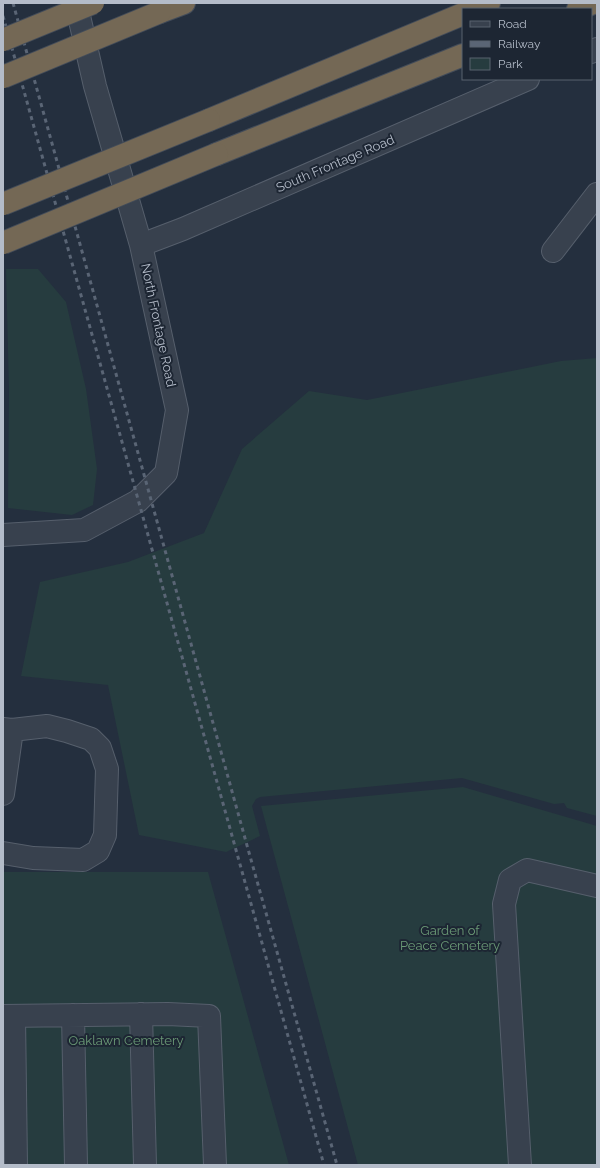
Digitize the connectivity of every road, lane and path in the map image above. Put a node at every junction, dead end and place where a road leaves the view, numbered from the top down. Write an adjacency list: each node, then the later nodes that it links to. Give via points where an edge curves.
1 (76, 3): 16 (street, North Frontage Road, via 95,86)
2 (93, 3): 9 (highway, bridge)
3 (184, 3): 11 (highway, bridge)
4 (489, 3): 6 (highway)
5 (593, 3): 7 (highway)
6 (477, 8)
7 (580, 8)
8 (462, 14): 14 (highway, bridge)
9 (3, 40)
10 (462, 55): 15 (highway, bridge)
11 (3, 77)
12 (526, 80): 16 (street, South Frontage Road)
13 (597, 194): 17 (street)
14 (3, 204)
15 (3, 242)
16 (141, 245): 18 (street, North Frontage Road, via 177,410 166,473 138,501 84,530)
17 (553, 251)
18 (3, 535)
19 (8, 729): 20 (street); 21 (street, via 47,726 91,739 100,748 107,769 105,835 98,852 83,860 32,858)
20 (3, 794)
21 (3, 853)
22 (597, 886): 30 (street, via 526,870 510,880 504,904)
23 (141, 1014): 24 (street); 28 (street); 29 (street, via 209,1016)
24 (73, 1015): 25 (street); 27 (street)
25 (8, 1016): 26 (street)
26 (16, 1165)
27 (76, 1165)
28 (145, 1165)
29 (215, 1165)
30 (520, 1165)

